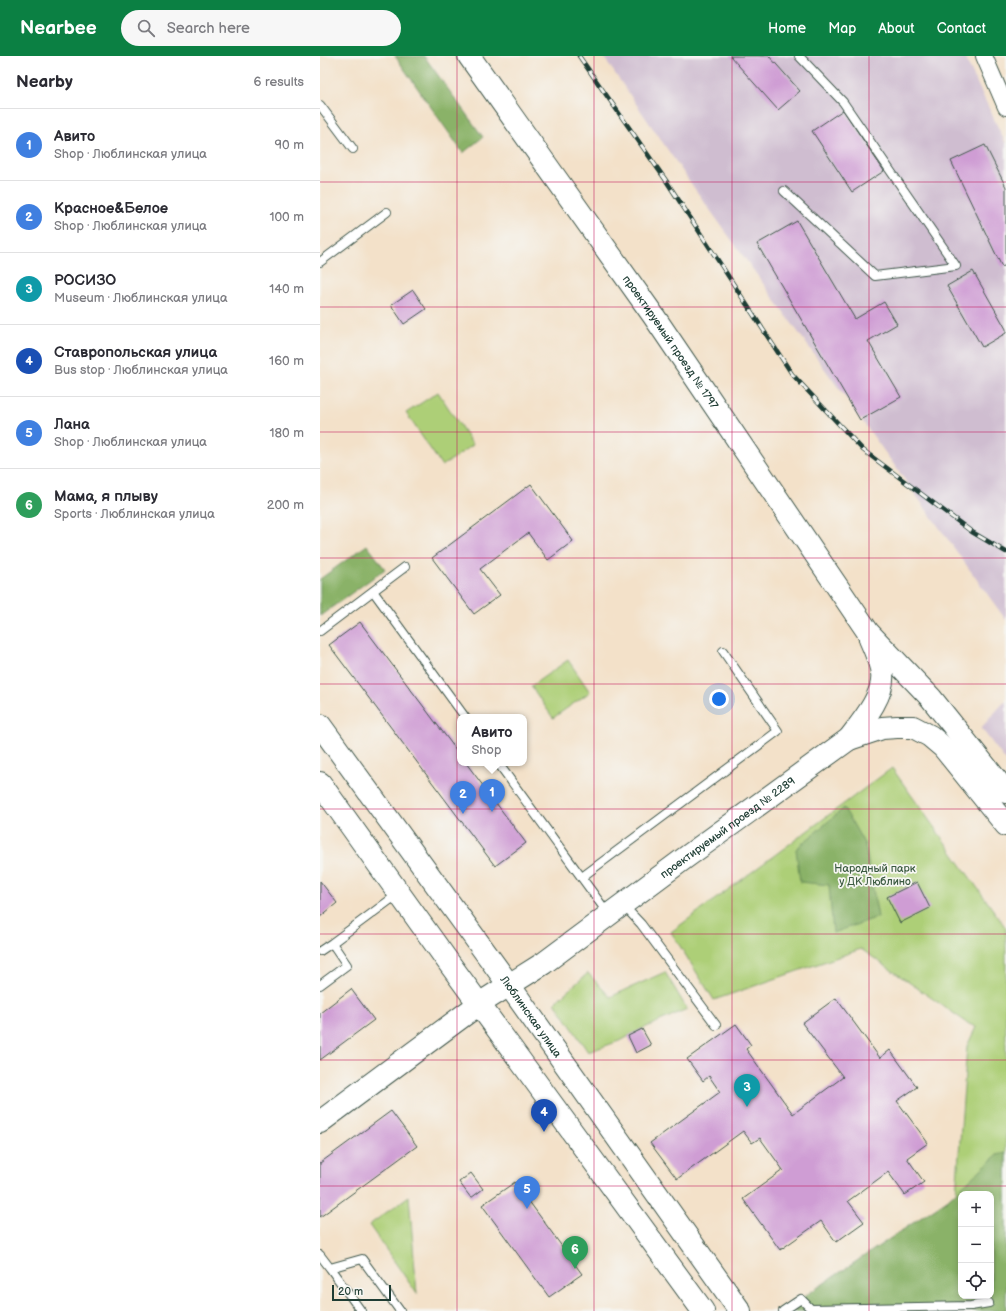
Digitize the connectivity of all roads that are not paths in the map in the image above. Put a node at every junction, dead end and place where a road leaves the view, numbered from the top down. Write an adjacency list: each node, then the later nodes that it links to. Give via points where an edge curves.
1 (469, 56): 13 (main road, проектируемый проезд № 1797, via 653,315)
2 (799, 56): 7 (lane, via 843,102 956,266 875,276)
3 (984, 56): 5 (street)
4 (320, 105): 6 (lane)
5 (1006, 107)
6 (353, 150)
7 (784, 191)
8 (387, 212): 9 (lane)
9 (320, 262)
10 (404, 567): 11 (lane)
11 (373, 591): 12 (lane); 15 (lane)
12 (320, 631)
13 (868, 632): 17 (main road, проектируемый проезд № 2289, via 882,674 879,695); 20 (main road, via 931,698)
14 (723, 651): 22 (lane, via 778,730)
15 (463, 714)
16 (320, 725): 28 (main road, Люблинская улица)
17 (849, 739): 21 (main road, via 882,728 897,727 913,728 930,736 943,747); 24 (main road, проектируемый проезд № 2289, via 684,858)
18 (500, 766): 22 (lane)
19 (320, 783): 23 (main road)
20 (1006, 792)
21 (1006, 825)
22 (582, 877): 24 (lane)
23 (399, 893): 25 (lane); 29 (main road)
24 (617, 910): 28 (main road, проектируемый проезд № 2289); 30 (lane, via 641,924)
25 (332, 943): 26 (lane); 27 (lane, via 347,966)
26 (320, 952)
27 (320, 985)
28 (509, 985): 29 (main road, проектируемый проезд № 2289); 38 (main road, Люблинская улица)
29 (479, 1004): 31 (main road, проектируемый проезд № 2289); 37 (main road)
30 (716, 1025)
31 (320, 1122)
32 (320, 1255): 33 (lane)
33 (330, 1268): 35 (lane); 36 (lane, via 362,1259)
34 (989, 1303): 39 (lane, via 972,1306 811,1309 801,1299)
35 (361, 1311)
36 (400, 1311)
37 (703, 1311)
38 (740, 1311)
39 (783, 1311)

